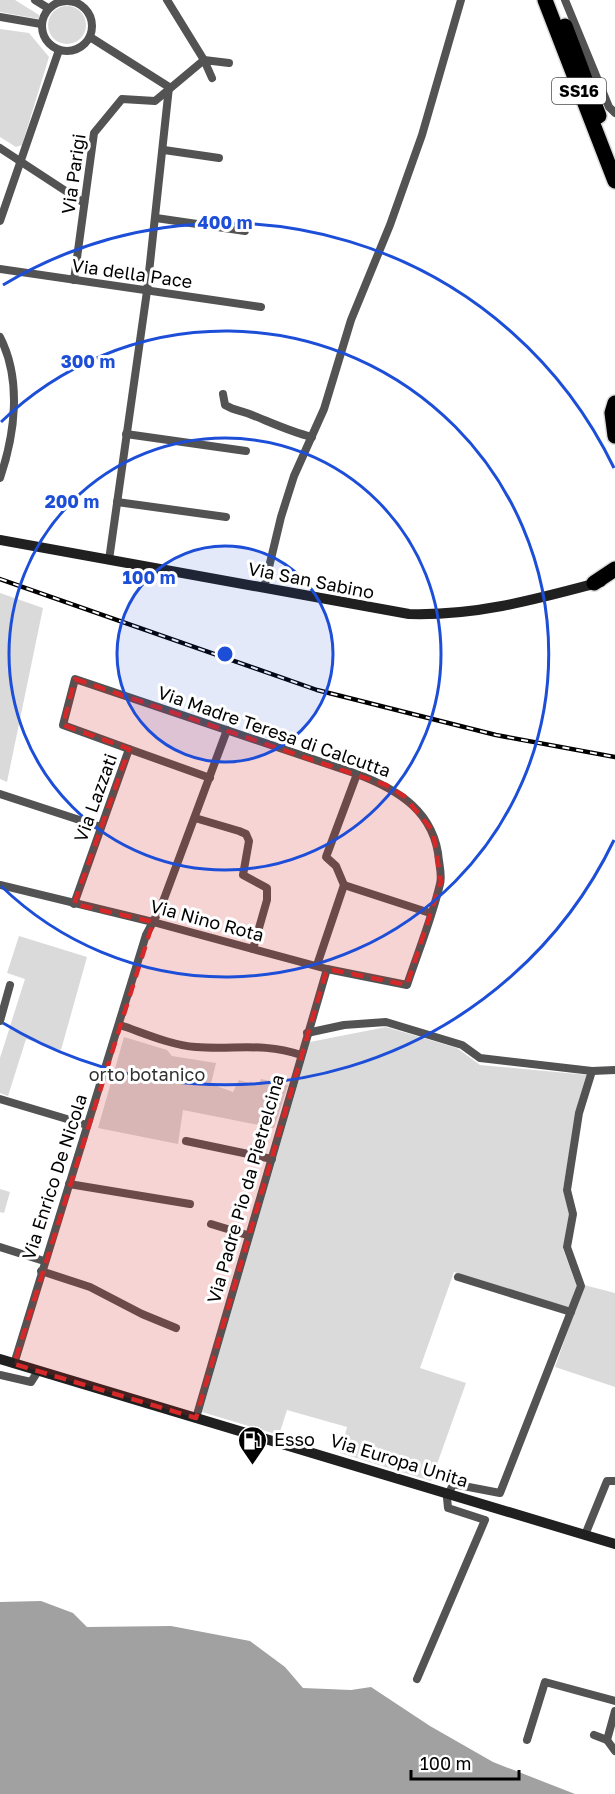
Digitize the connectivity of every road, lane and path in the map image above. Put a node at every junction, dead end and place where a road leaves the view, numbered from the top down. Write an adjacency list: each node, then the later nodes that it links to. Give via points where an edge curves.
1 (35, 0): 8 (street)
2 (69, 0): 8 (street); 11 (street, via 89,13)
3 (167, 0): 13 (street)
4 (461, 0): 37 (street, via 422,135 351,320 336,377)
5 (545, 0): 23 (highway, SS16)
6 (555, 0): 21 (highway, SS16)
7 (565, 0): 17 (street, via 609,107)
8 (48, 8): 10 (street)
9 (0, 17): 10 (street)
10 (41, 24): 12 (street, via 46,40)
11 (90, 37): 12 (street, via 74,50); 16 (street)
12 (59, 50): 22 (street)
13 (204, 60): 14 (street); 15 (street); 16 (street, Via Parigi)
14 (229, 63)
15 (212, 78)
16 (169, 87): 19 (street); 24 (street, Via Parigi, via 155,100 122,99 96,127)
17 (615, 113)
18 (0, 148): 22 (street)
19 (164, 150): 20 (street); 25 (street)
20 (219, 158)
21 (615, 158)
22 (21, 162): 24 (street); 26 (street)
23 (615, 181)
24 (84, 203): 29 (street, Via Parigi)
25 (156, 218): 27 (street); 30 (street)
26 (0, 221)
27 (245, 231)
28 (0, 269): 29 (street, Via della Pace)
29 (74, 280): 30 (street, Via della Pace)
30 (147, 291): 31 (street, Via della Pace); 35 (street)
31 (261, 307)
32 (0, 337): 39 (street, via 16,390)
33 (223, 394): 37 (street, via 225,405 236,412)
34 (615, 403): 36 (highway)
35 (126, 434): 38 (street); 40 (street)
36 (615, 436)
37 (312, 437): 47 (street, via 294,476)
38 (246, 451)
39 (0, 478)
40 (117, 502): 41 (street); 43 (street)
41 (226, 517)
42 (0, 540): 43 (street, Via San Sabino)
43 (109, 560): 47 (street, Via San Sabino)
44 (615, 569): 46 (highway)
45 (615, 578): 46 (street, Via San Sabino)
46 (594, 583): 47 (street, Via San Sabino, via 488,610 437,615 386,612)
47 (264, 588)
48 (227, 730): 49 (street, Via Madre Teresa di Calcutta, via 75,679 63,726); 50 (street, Via Madre Teresa di Calcutta); 51 (street, Via Enrico De Nicola)
49 (129, 749): 51 (street, Via Lazzati); 54 (street, Via Lazzati)
50 (357, 774): 56 (street, via 326,857 336,866); 58 (street, Via Madre Teresa di Calcutta, via 404,796 433,831 441,882)
51 (210, 778): 53 (street, Via Enrico De Nicola)
52 (0, 794): 54 (street)
53 (195, 818): 59 (street, Via Enrico De Nicola); 60 (street, via 246,834 249,842 243,875 267,888)
54 (101, 827): 57 (street, Via Lazzati)
55 (0, 885): 57 (street, Via Nino Rota)
56 (344, 885): 58 (street); 61 (street)
57 (74, 904): 59 (street, Via Nino Rota)
58 (430, 913): 64 (street, Via Madre Teresa di Calcutta)
59 (153, 922): 60 (street, Via Nino Rota); 66 (street, Via Enrico De Nicola)
60 (253, 949): 61 (street, Via Nino Rota)
61 (317, 965): 62 (street, Via Nino Rota)
62 (327, 969): 64 (street, Via Nino Rota); 67 (street, Via Padre Pio da Pietrelcina)
63 (10, 985): 65 (street)
64 (407, 985)
65 (0, 1021)
66 (120, 1025): 68 (street, via 194,1047 254,1045 278,1047); 72 (street, Via Enrico De Nicola)
67 (308, 1034): 68 (street, Via Padre Pio da Pietrelcina); 70 (street, via 344,1024 386,1022 462,1045 480,1058)
68 (301, 1055): 74 (street, Via Padre Pio da Pietrelcina)
69 (615, 1070): 70 (street)
70 (592, 1071): 83 (street, via 579,1113 567,1190 573,1214 567,1247 581,1286)
71 (0, 1099): 72 (street)
72 (87, 1125): 75 (street, Via Enrico De Nicola)
73 (186, 1141): 74 (street)
74 (272, 1159): 78 (street, Via Padre Pio da Pietrelcina)
75 (69, 1184): 76 (street); 80 (street, Via Enrico De Nicola)
76 (190, 1204)
77 (211, 1224): 78 (street)
78 (247, 1235): 89 (street, Via Padre Pio da Pietrelcina)
79 (0, 1247): 80 (street)
80 (44, 1261): 81 (street, Via Enrico De Nicola)
81 (41, 1271): 84 (street, via 90,1287); 86 (street, Via Enrico De Nicola)
82 (458, 1277): 83 (street)
83 (571, 1312): 91 (street, via 500,1493 453,1484)
84 (176, 1328)
85 (0, 1359): 86 (street, Via Europa Unita)
86 (14, 1364): 87 (street, Via Europa Unita)
87 (38, 1371): 88 (street, via 31,1382); 89 (street, Via Europa Unita)
88 (0, 1375)
89 (196, 1418): 91 (street, Via Europa Unita)
90 (615, 1481): 92 (street, via 607,1481)
91 (448, 1494): 92 (street, Via Europa Unita); 94 (street, via 448,1508 485,1520)
92 (585, 1535): 93 (street, Via Europa Unita)
93 (615, 1544)
94 (417, 1678)
95 (615, 1701): 98 (street, via 545,1682)
96 (615, 1712): 99 (street)
97 (594, 1735): 99 (street)
98 (526, 1740)
99 (607, 1740): 100 (street)
100 (615, 1751)

